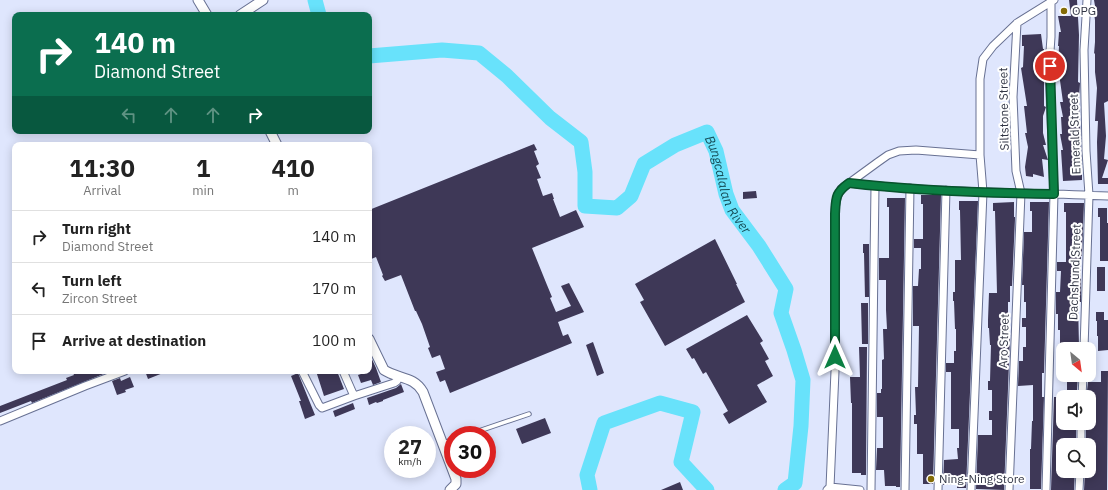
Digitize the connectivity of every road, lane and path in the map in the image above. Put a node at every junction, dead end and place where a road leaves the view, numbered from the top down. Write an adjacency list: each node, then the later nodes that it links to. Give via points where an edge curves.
1 (198, 0): 5 (street)
2 (263, 0): 6 (street)
3 (1087, 0): 16 (street, Emerald Street, via 1084,50)
4 (1052, 1): 7 (street); 15 (street, via 1050,66)
5 (205, 12)
6 (245, 12)
7 (1017, 23): 8 (street, via 983,59 980,79); 14 (street, Siltstone Street, via 1013,97 1016,170)
8 (980, 155): 9 (street, via 898,151); 13 (street)
9 (849, 183): 10 (street); 30 (street, via 837,194 835,214 835,371)
10 (875, 186): 11 (street); 33 (street)
11 (910, 188): 12 (street); 34 (street)
12 (946, 190): 13 (street); 35 (street)
13 (983, 192): 14 (street); 36 (street)
14 (1021, 194): 15 (street); 37 (street, Aro Street)
15 (1054, 194): 16 (street); 38 (street)
16 (1089, 195): 17 (street); 18 (street, Dachshund Street)
17 (1108, 196)
18 (1084, 342)
19 (372, 345): 23 (street, via 384,370)
20 (117, 374): 26 (street)
21 (303, 374): 24 (street, via 322,408)
22 (344, 374): 24 (street)
23 (399, 377): 24 (street, via 394,383); 28 (street, via 410,379 423,392)
24 (354, 396)
25 (529, 414): 27 (lane)
26 (0, 421)
27 (494, 426)
28 (443, 443): 31 (street, via 456,479 456,484)
29 (1080, 478): 39 (street)
30 (829, 489): 32 (street)
31 (450, 490)
32 (860, 490)
33 (871, 490)
34 (905, 490)
35 (938, 490)
36 (971, 490)
37 (1009, 490)
38 (1046, 490)
39 (1079, 490)

